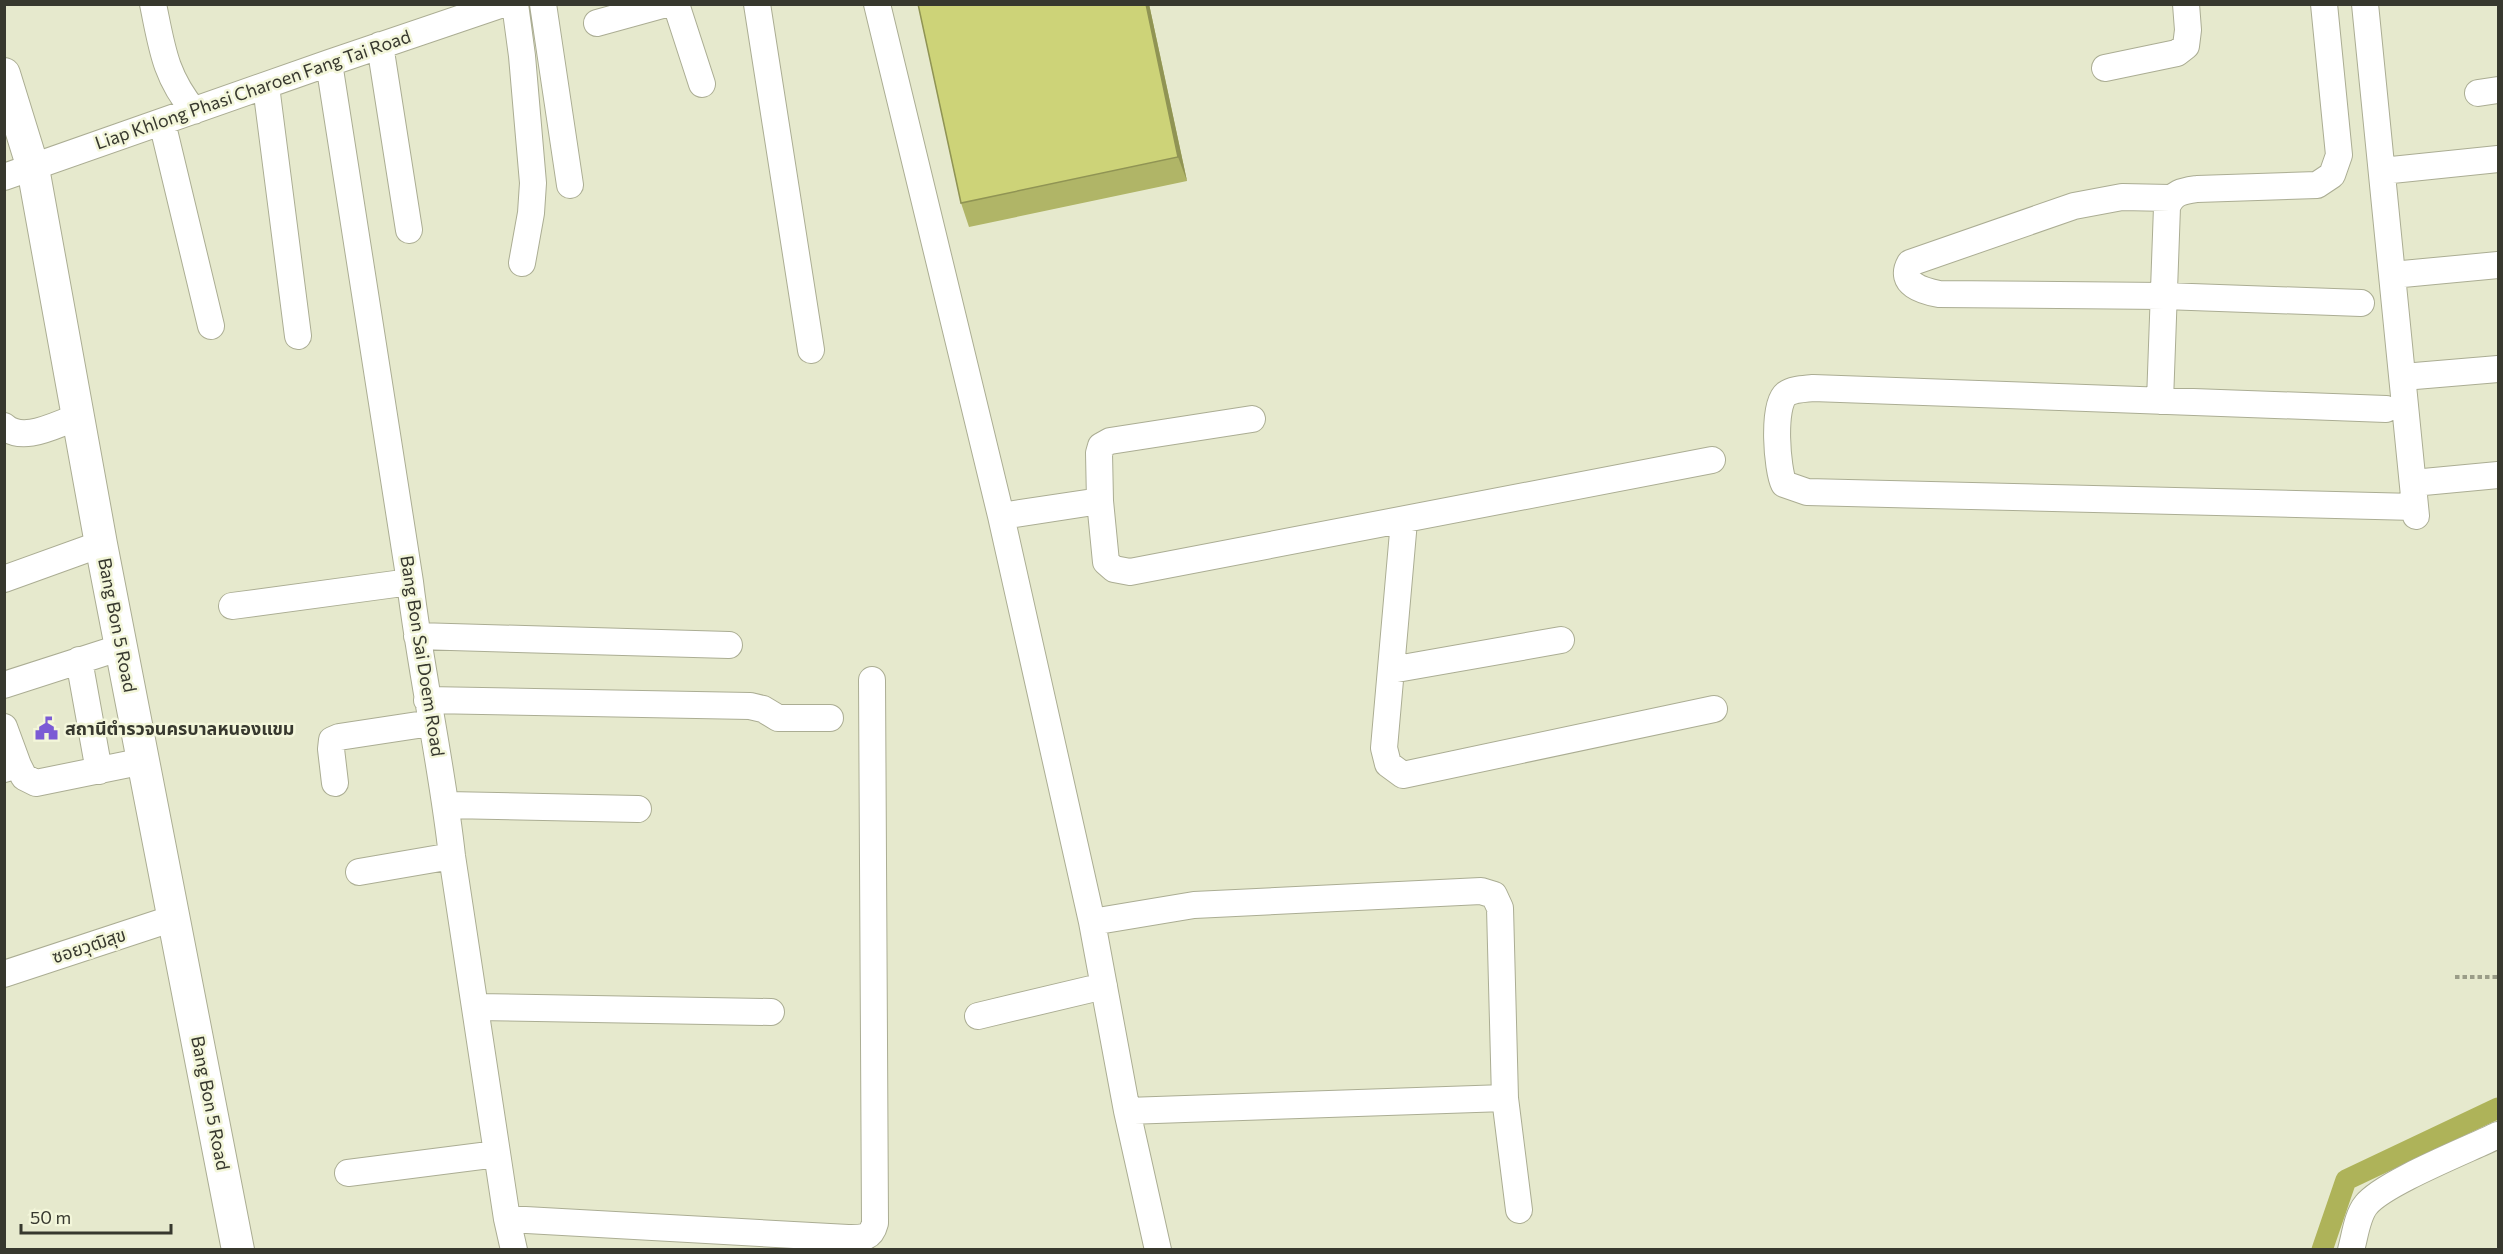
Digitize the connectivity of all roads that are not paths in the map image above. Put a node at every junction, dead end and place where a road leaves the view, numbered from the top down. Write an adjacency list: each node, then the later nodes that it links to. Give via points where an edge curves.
1 (153, 4): 20 (street, via 173,82)
2 (502, 4): 12 (street, Liap Khlong Phasi Charoen Fang Tai Road)
3 (515, 4): 28 (street, via 533,183)
4 (543, 4): 25 (street)
5 (666, 4): 13 (street)
6 (676, 4): 18 (street)
7 (757, 4): 35 (street)
8 (877, 4): 47 (street)
9 (2186, 4): 16 (street, via 2186,46 2177,53)
10 (2324, 4): 26 (street, via 2339,155 2332,175 2317,184 2198,189)
11 (2365, 4): 23 (street)
12 (444, 14): 14 (street, Liap Khlong Phasi Charoen Fang Tai Road)
13 (597, 23)
14 (380, 45): 15 (street, Liap Khlong Phasi Charoen Fang Tai Road); 27 (street)
15 (329, 63): 19 (street, Liap Khlong Phasi Charoen Fang Tai Road); 51 (street, Bang Bon Sai Doem Road)
16 (2105, 68)
17 (4, 74): 24 (main road, Bang Bon 5 Road)
18 (702, 84)
19 (266, 86): 20 (street, Liap Khlong Phasi Charoen Fang Tai Road); 34 (street)
20 (194, 111): 21 (street, Liap Khlong Phasi Charoen Fang Tai Road)
21 (162, 122): 24 (street, Liap Khlong Phasi Charoen Fang Tai Road); 33 (street)
22 (2499, 159): 23 (street)
23 (2382, 171): 30 (street)
24 (19, 173): 40 (main road, Bang Bon 5 Road)
25 (570, 184)
26 (2170, 198): 31 (street); 31 (street, via 2122,197 2074,206 1928,256 1910,263 1907,269 1911,284 1938,294)
27 (409, 230)
28 (522, 263)
29 (2499, 265): 30 (street)
30 (2392, 275): 37 (street)
31 (2164, 296): 32 (street); 38 (street)
32 (2361, 303)
33 (211, 326)
34 (298, 336)
35 (811, 350)
36 (2499, 369): 37 (street)
37 (2403, 377): 46 (street)
38 (2160, 401): 39 (street); 46 (street, via 1795,390 1786,394 1778,411 1779,474 1784,484 1807,492)
39 (2386, 409)
40 (78, 417): 42 (street, via 24,434 13,433); 49 (main road, Bang Bon 5 Road)
41 (1252, 419): 45 (street, via 1110,441 1101,446 1099,453)
42 (4, 426)
43 (1712, 460): 48 (street)
44 (2499, 475): 46 (street)
45 (1100, 501): 47 (street); 48 (street, via 1106,562 1114,569 1130,572)
46 (2415, 502)
47 (1001, 516): 74 (street)
48 (1404, 521): 58 (street)
49 (101, 544): 50 (street); 56 (main road, Bang Bon 5 Road)
50 (4, 579)
51 (410, 582): 52 (street); 53 (street, Bang Bon Sai Doem Road)
52 (232, 606)
53 (417, 636): 55 (street); 62 (street, Bang Bon Sai Doem Road)
54 (1561, 640): 58 (street)
55 (729, 645)
56 (122, 646): 57 (street); 65 (main road, Bang Bon 5 Road)
57 (79, 660): 60 (street); 67 (street)
58 (1391, 670): 61 (street, via 1384,748 1388,764 1402,775)
59 (872, 680): 87 (street, via 875,1223 872,1232)
60 (4, 685)
61 (1714, 709)
62 (429, 711): 63 (street, via 750,706 778,718); 68 (street, via 332,740); 69 (street, Bang Bon Sai Doem Road)
63 (830, 718)
64 (4, 727): 66 (street)
65 (144, 761): 67 (street); 73 (main road, Bang Bon 5 Road)
66 (11, 767): 67 (street, via 36,783)
67 (99, 771)
68 (335, 783)
69 (447, 805): 70 (street); 71 (street, Bang Bon Sai Doem Road)
70 (638, 809)
71 (452, 856): 72 (street); 77 (street, Bang Bon Sai Doem Road)
72 (359, 872)
73 (174, 918): 75 (street, ซอยวุฒิสุข); 88 (main road, Bang Bon 5 Road)
74 (1092, 922): 76 (street); 80 (street, via 1194,905 1481,891 1494,895 1500,908)
75 (4, 974)
76 (1104, 986): 79 (street); 81 (street)
77 (475, 1007): 78 (street); 83 (street, Bang Bon Sai Doem Road)
78 (771, 1012)
79 (978, 1016)
80 (1505, 1098): 81 (street); 85 (street)
81 (1127, 1111): 90 (street)
82 (2499, 1135): 91 (street, via 2393,1185 2368,1203 2360,1216)
83 (497, 1154): 84 (street); 86 (street, Bang Bon Sai Doem Road)
84 (348, 1173)
85 (1519, 1210)
86 (507, 1219): 87 (street); 89 (street, Bang Bon Sai Doem Road)
87 (850, 1244)
88 (238, 1250)
89 (514, 1250)
90 (1158, 1250)
91 (2351, 1250)

